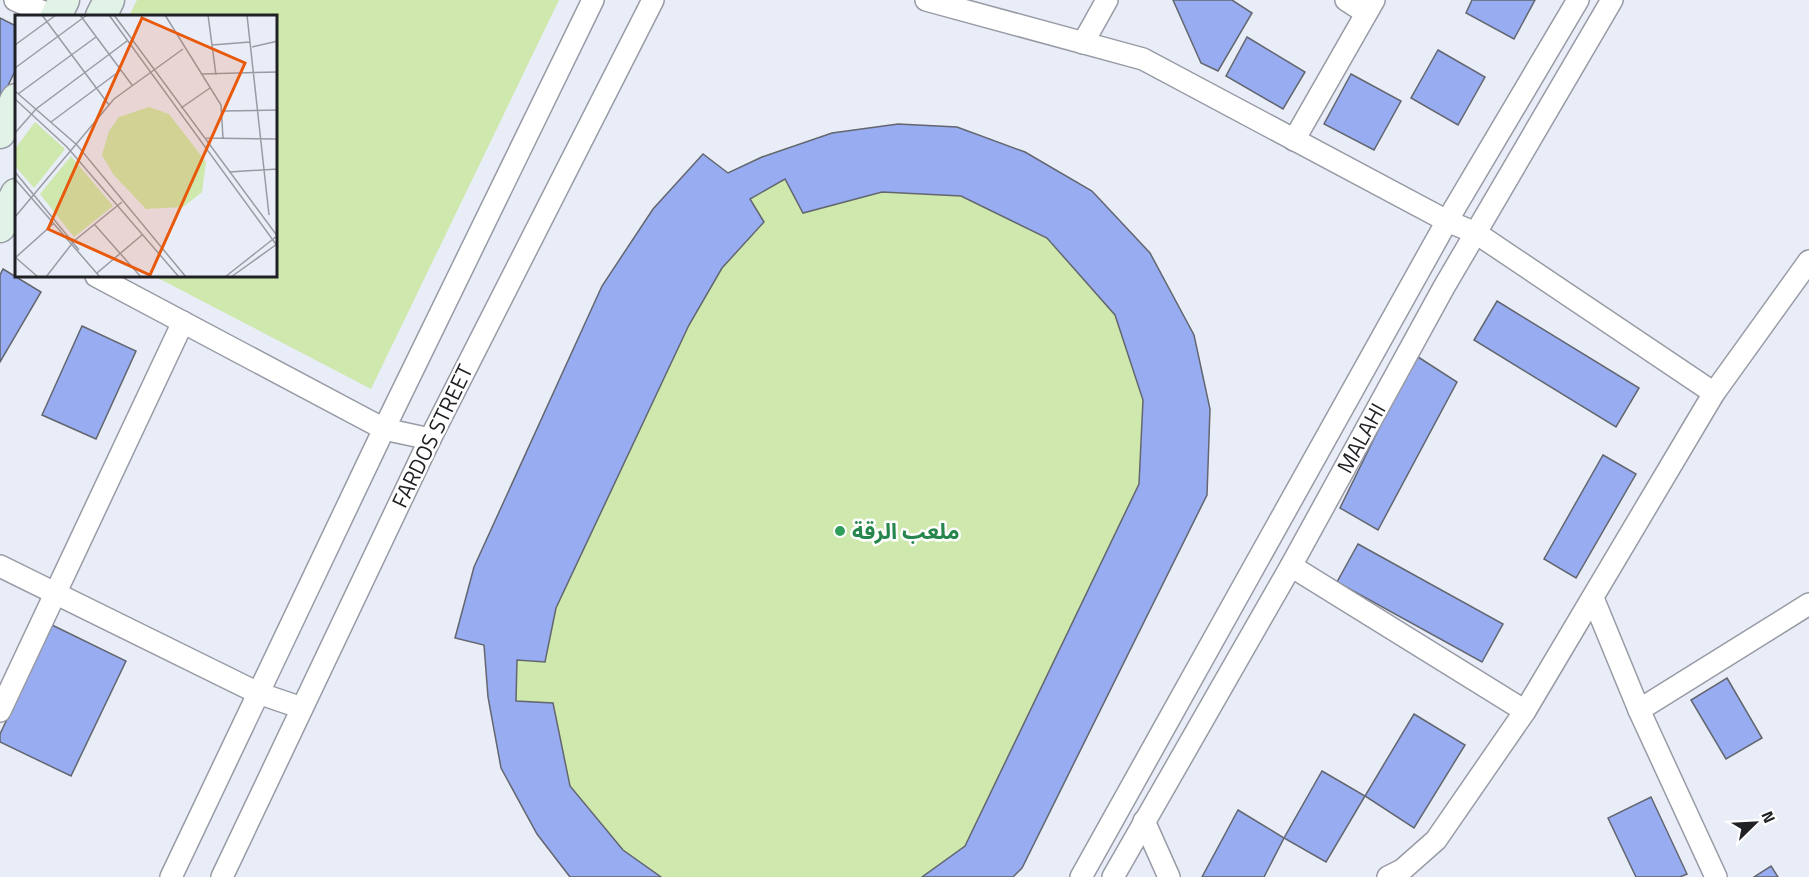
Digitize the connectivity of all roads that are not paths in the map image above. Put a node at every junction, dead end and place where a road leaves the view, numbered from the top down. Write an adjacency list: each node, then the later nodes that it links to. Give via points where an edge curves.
1 (15, 0): 12 (street)
2 (64, 0): 13 (main road)
3 (109, 0): 14 (main road)
4 (592, 0): 27 (street, FARDOS STREET)
5 (653, 0): 28 (street, FARDOS STREET)
6 (926, 0): 15 (street)
7 (1107, 0): 15 (street)
8 (1346, 0): 11 (street)
9 (1578, 0): 20 (street, MALAHI)
10 (1612, 0): 22 (street, MALAHI)
11 (1370, 7): 18 (street)
12 (52, 15)
13 (55, 15)
14 (102, 15)
15 (1083, 43): 18 (street, via 1143,59)
16 (15, 101): 17 (main road)
17 (0, 133)
18 (1294, 140): 20 (street)
19 (15, 197): 21 (main road)
20 (1447, 221): 22 (street); 43 (street, MALAHI)
21 (4, 228)
22 (1476, 233): 26 (street); 30 (street, MALAHI)
23 (1809, 261): 26 (street)
24 (100, 278): 25 (street)
25 (183, 322): 27 (street); 31 (street)
26 (1714, 393): 32 (street)
27 (384, 429): 28 (street); 34 (street, FARDOS STREET)
28 (430, 439): 35 (street, FARDOS STREET)
29 (0, 566): 31 (street)
30 (1291, 566): 38 (street); 39 (street, MALAHI)
31 (55, 593): 34 (street); 37 (street)
32 (1593, 598): 36 (street); 38 (street)
33 (1809, 604): 36 (street)
34 (258, 693): 35 (street); 41 (street, FARDOS STREET)
35 (302, 708): 42 (street, FARDOS STREET)
36 (1639, 710): 46 (street)
37 (0, 711)
38 (1525, 711): 40 (street, via 1436,840)
39 (1144, 821): 44 (street, MALAHI); 45 (street)
40 (1399, 875)
41 (171, 877)
42 (222, 877)
43 (1081, 877)
44 (1113, 877)
45 (1169, 877)
46 (1716, 877)

